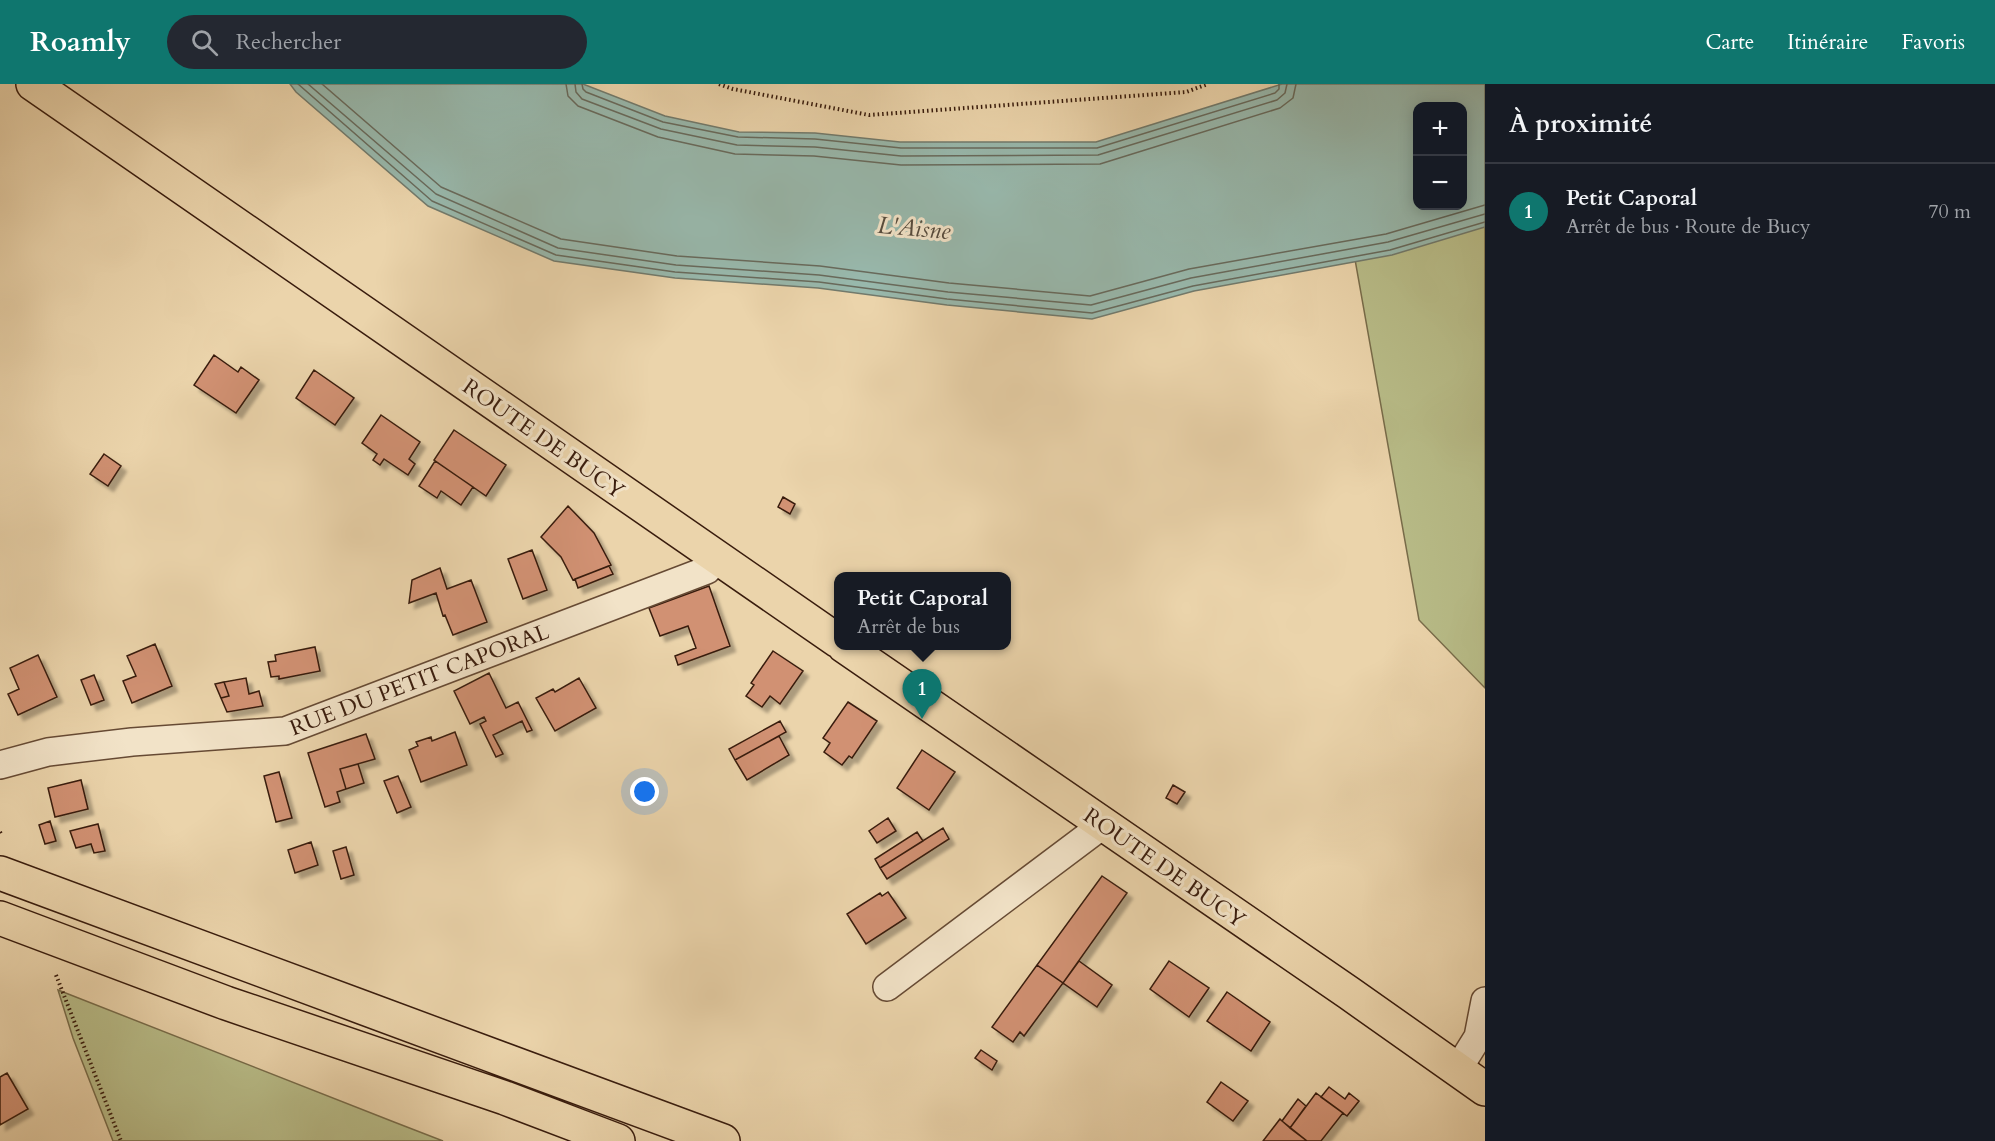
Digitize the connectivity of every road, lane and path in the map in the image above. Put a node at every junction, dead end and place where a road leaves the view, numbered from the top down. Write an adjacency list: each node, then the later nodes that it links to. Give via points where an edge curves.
1 (33, 84): 4 (main road, ROUTE DE BUCY)
2 (719, 84): 3 (path, via 869,115 1186,92)
3 (1208, 84)
4 (717, 557): 5 (main road, ROUTE DE BUCY); 7 (street, RUE DU PETIT CAPORAL, via 707,570 285,731 48,752)
5 (834, 638)
6 (851, 650): 8 (main road, ROUTE DE BUCY)
7 (0, 765)
8 (1104, 824): 12 (street); 15 (main road, ROUTE DE BUCY)
9 (0, 873): 19 (main road)
10 (0, 918): 18 (main road, via 226,1003 505,1098)
11 (56, 975): 17 (path)
12 (887, 987)
13 (1485, 1000): 14 (street)
14 (1481, 1039): 15 (street)
15 (1458, 1069): 16 (main road, ROUTE DE BUCY)
16 (1485, 1089)
17 (121, 1141)
18 (618, 1141)
19 (723, 1141)

